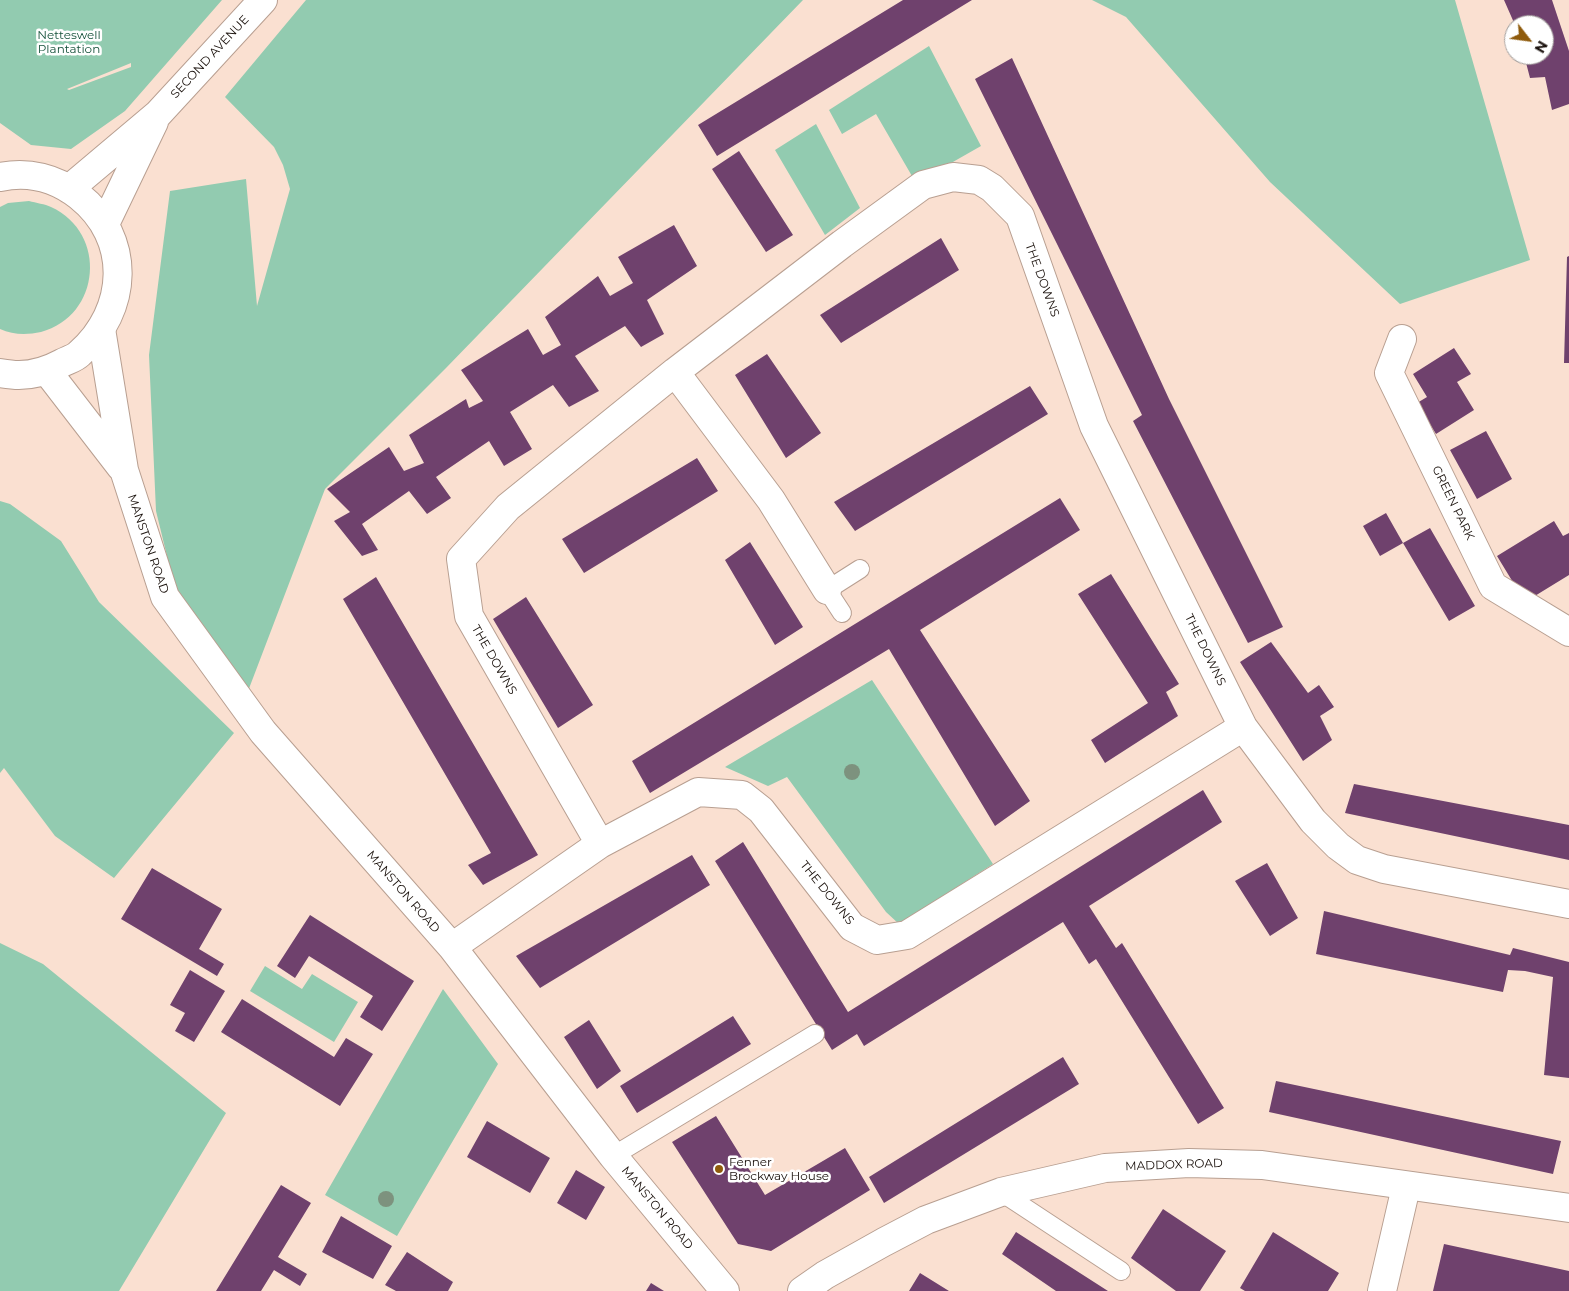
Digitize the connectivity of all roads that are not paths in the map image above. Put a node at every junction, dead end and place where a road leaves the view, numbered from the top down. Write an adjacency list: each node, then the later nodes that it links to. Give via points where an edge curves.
1 (263, 0): 2 (street, SECOND AVENUE)
2 (158, 114): 4 (street, SECOND AVENUE); 5 (street, SECOND AVENUE)
3 (4, 171): 4 (street, via 51,180)
4 (69, 188): 5 (street, via 89,204)
5 (105, 224): 6 (street, via 115,250 118,277 113,305)
6 (101, 330): 8 (street, via 78,355); 11 (street, MANSTON ROAD)
7 (1402, 340): 15 (street, GREEN PARK, via 1389,373 1493,586)
8 (47, 371): 10 (street, via 19,375); 11 (street, MANSTON ROAD)
9 (675, 372): 13 (street, via 771,500); 16 (street, THE DOWNS, via 810,267 923,185 953,176 979,180 992,188 1020,216 1094,426); 17 (street, THE DOWNS, via 508,507 461,559 469,616)
10 (0, 373)
11 (124, 470): 19 (street, MANSTON ROAD, via 165,597 263,732)
12 (860, 569): 13 (lane)
13 (828, 590): 14 (lane)
14 (842, 613)
15 (1569, 632)
16 (1242, 727): 17 (street, THE DOWNS, via 907,935 876,940 852,927 761,810 742,795 698,792); 18 (street, THE DOWNS, via 1313,821 1357,860 1384,870)
17 (600, 844): 19 (street, THE DOWNS)
18 (1569, 904)
19 (452, 947): 21 (street, MANSTON ROAD)
20 (815, 1034): 21 (lane)
21 (613, 1156): 26 (street, MANSTON ROAD)
22 (1406, 1186): 23 (street, MADDOX ROAD, via 1262,1165 1189,1163 1105,1168); 24 (street, MADDOX ROAD); 28 (street)
23 (1001, 1192): 25 (lane); 27 (street, MADDOX ROAD, via 926,1220)
24 (1569, 1208)
25 (1121, 1271)
26 (726, 1291)
27 (802, 1291)
28 (1382, 1291)

